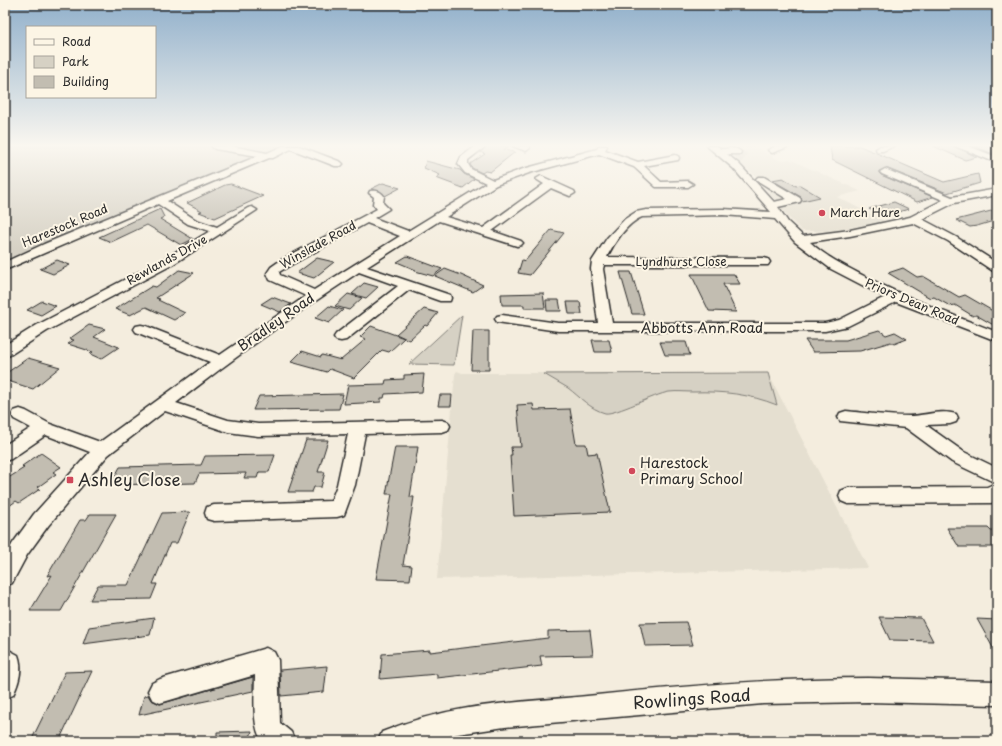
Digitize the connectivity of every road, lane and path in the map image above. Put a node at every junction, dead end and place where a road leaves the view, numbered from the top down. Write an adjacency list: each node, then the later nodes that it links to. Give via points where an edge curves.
1 (208, 181): 15 (street, Harestock Road)
2 (487, 181): 9 (street)
3 (501, 181): 9 (street, Bradley Road)
4 (544, 181): 10 (street)
5 (654, 181): 11 (street, via 659,185)
6 (749, 181): 17 (street, Priors Dean Road)
7 (769, 181): 17 (street, via 796,200)
8 (906, 181): 16 (street)
9 (493, 184): 19 (street, Bradley Road)
10 (550, 184): 14 (street); 23 (street)
11 (688, 184)
12 (997, 192): 16 (street)
13 (374, 193): 20 (street, Winslade Road, via 379,196 378,204 384,208)
14 (570, 193)
15 (159, 200): 22 (street, Rewlands Drive, via 192,222); 29 (street, Harestock Road)
16 (951, 200): 21 (street)
17 (774, 211): 25 (street, Priors Dean Road); 27 (street, via 646,213 630,221)
18 (244, 213): 22 (street, Rewlands Drive)
19 (438, 218): 23 (street); 24 (street, Bradley Road)
20 (366, 219): 24 (street, Winslade Road); 33 (street, Winslade Road, via 284,263 273,273 274,277)
21 (914, 219): 25 (street, via 850,233); 31 (street, via 952,239)
22 (219, 231): 41 (street, Rewlands Drive, via 119,291)
23 (483, 233): 26 (street)
24 (409, 235): 30 (street, Bradley Road)
25 (799, 240): 34 (street, Priors Dean Road, via 835,266)
26 (517, 243)
27 (598, 261): 28 (street, Lyndhurst Close); 38 (street)
28 (764, 262)
29 (5, 266)
30 (358, 268): 32 (street); 33 (street, Bradley Road)
31 (997, 268)
32 (407, 285): 35 (street); 39 (street)
33 (315, 295): 42 (street, Bradley Road)
34 (895, 297): 38 (street, Abbotts Ann Road, via 843,323 825,327); 40 (street, Priors Dean Road)
35 (445, 298)
36 (502, 319): 38 (street, Abbotts Ann Road, via 558,327)
37 (141, 328): 42 (street)
38 (606, 328)
39 (341, 337)
40 (997, 337)
41 (5, 352)
42 (222, 361): 43 (street, Bradley Road)
43 (164, 405): 50 (street, via 228,426 258,430); 51 (street, Bradley Road)
44 (20, 415): 49 (street)
45 (846, 417): 47 (street)
46 (950, 418): 47 (street)
47 (910, 422): 53 (street, via 958,457)
48 (442, 426): 50 (street)
49 (44, 428): 51 (street); 52 (street)
50 (358, 428): 56 (street, via 346,485 337,509)
51 (102, 450): 57 (street, Bradley Road, via 41,520)
52 (5, 454)
53 (997, 476)
54 (997, 490): 55 (street, via 991,495)
55 (848, 496)
56 (214, 513)
57 (5, 576)
58 (5, 660): 59 (street, via 10,662)
59 (5, 687)
60 (160, 690): 62 (street, via 266,660 268,729)
61 (997, 693): 63 (street, Rowlings Road, via 947,690 824,690 686,698 482,718 434,727)
62 (282, 741)
63 (391, 741)

